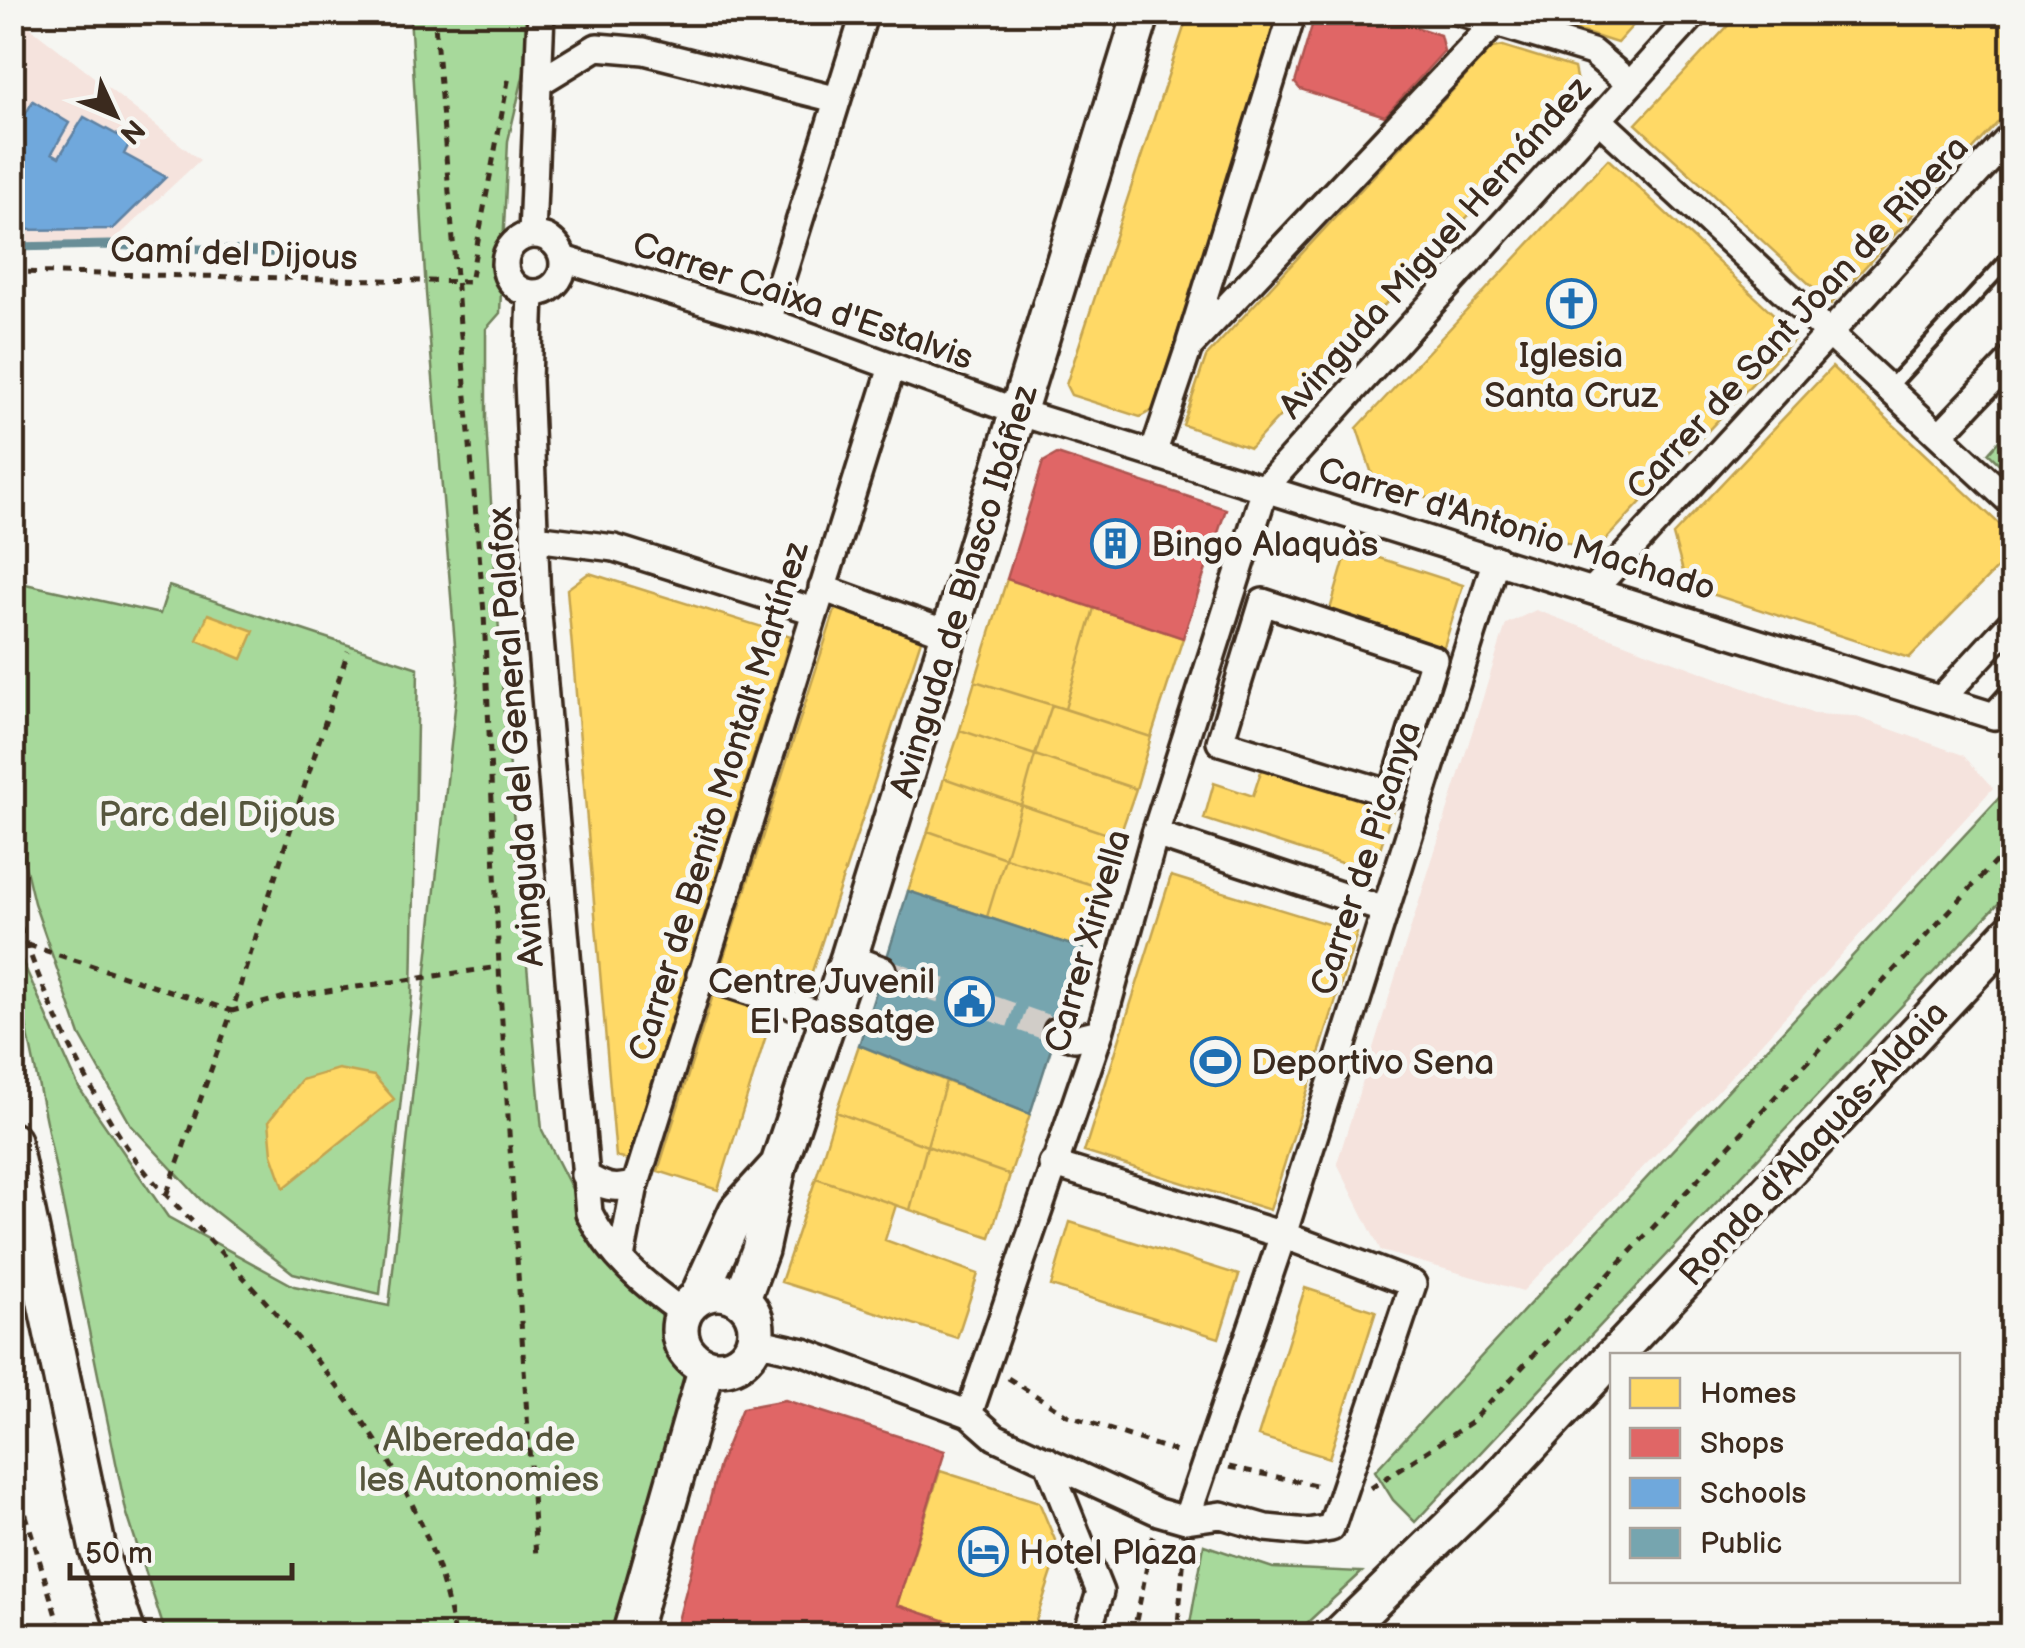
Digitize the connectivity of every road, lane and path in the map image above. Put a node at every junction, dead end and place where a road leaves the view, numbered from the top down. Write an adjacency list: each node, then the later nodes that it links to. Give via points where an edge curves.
1 (434, 12): 19 (path)
2 (541, 12): 10 (street)
3 (865, 12): 12 (street)
4 (1142, 12): 27 (street, Avinguda de Blasco Ibáñez)
5 (1293, 12): 23 (street)
6 (1460, 12): 8 (street)
7 (1696, 12): 11 (street, Avinguda Miguel Hernández)
8 (1494, 24): 11 (street, via 1592,52); 23 (street)
9 (510, 71): 19 (path, via 470,282)
10 (538, 83): 12 (street, via 598,47 644,51); 15 (street)
11 (1629, 83): 13 (street, Avinguda Miguel Hernández)
12 (835, 98): 21 (street)
13 (1598, 119): 22 (street); 30 (street, Avinguda Miguel Hernández)
14 (2012, 135): 22 (street, Carrer de Sant Joan de Ribera)
15 (532, 235): 17 (street, via 553,241); 20 (street, via 512,245 505,267 511,282)
16 (2012, 256): 26 (lane)
17 (563, 259): 20 (street, via 556,284); 21 (street, Carrer Caixa d'Estalvis)
18 (12, 272): 19 (path, Camí del Dijous)
19 (454, 284): 49 (path, via 484,613)
20 (531, 293): 32 (street, Avinguda del General Palafox)
21 (768, 321): 25 (street, Carrer Caixa d'Estalvis)
22 (1827, 334): 26 (street); 34 (street, Carrer de Sant Joan de Ribera)
23 (1189, 347): 29 (street)
24 (2012, 358): 28 (street)
25 (892, 367): 27 (street, Carrer Caixa d'Estalvis); 35 (street, Carrer de Benito Montalt Martínez)
26 (1888, 389): 28 (street)
27 (1018, 412): 29 (street, Carrer d'Antonio Machado); 37 (street, Avinguda de Blasco Ibáñez)
28 (1940, 435): 31 (street)
29 (1153, 454): 30 (street, Carrer d'Antonio Machado)
30 (1266, 486): 33 (street, Carrer d'Antonio Machado); 42 (street, Carrer Xirivella)
31 (2012, 503)
32 (535, 538): 35 (street, via 614,548); 59 (street, Avinguda del General Palafox)
33 (1496, 559): 34 (street, Carrer d'Antonio Machado); 45 (street, Carrer de Picanya)
34 (1593, 590): 40 (street, Carrer d'Antonio Machado)
35 (818, 599): 37 (street); 51 (street, Carrer de Benito Montalt Martínez)
36 (2012, 622): 40 (street)
37 (949, 634): 48 (street, Avinguda de Blasco Ibáñez)
38 (348, 651): 52 (path)
39 (1434, 659): 39 (street, via 1392,794 1220,742 1263,602)
40 (1943, 696): 41 (street, Carrer d'Antonio Machado, via 1994,716)
41 (2012, 696)
42 (1154, 834): 45 (street); 55 (street, Carrer Xirivella)
43 (2012, 844): 75 (path, via 1470,1424 1377,1488)
44 (12, 896): 47 (path)
45 (1385, 910): 62 (street, Carrer de Picanya)
46 (2012, 931): 67 (street, Ronda d'Alaquàs-Aldaia)
47 (28, 945): 52 (path); 61 (path, via 70,1043 134,1157)
48 (849, 957): 50 (street); 53 (street, Avinguda de Blasco Ibáñez)
49 (499, 967): 52 (path); 78 (path)
50 (883, 970)
51 (700, 974): 53 (street); 60 (street, Carrer de Benito Montalt Martínez)
52 (232, 1010): 61 (path)
53 (828, 1016): 58 (street, Avinguda de Blasco Ibáñez)
54 (1057, 1032): 55 (street, via 1075,1038)
55 (1100, 1032): 57 (street, Carrer Xirivella)
56 (12, 1141): 80 (street, via 98,1550)
57 (1052, 1164): 62 (street); 70 (street, Carrer Xirivella)
58 (778, 1167): 64 (street, Avinguda de Blasco Ibáñez); 65 (street, Avinguda de Blasco Ibáñez, via 737,1211)
59 (584, 1175): 60 (street, via 604,1187); 63 (street, Avinguda del General Palafox, via 589,1213)
60 (636, 1184): 63 (street, Carrer de Benito Montalt Martínez)
61 (167, 1193): 81 (path, via 328,1371 379,1444 418,1508)
62 (1283, 1235): 73 (street, Carrer de Picanya); 75 (street, via 1413,1284)
63 (621, 1258): 65 (street, Avinguda del General Palafox, via 651,1290)
64 (742, 1299): 65 (street, via 716,1292); 66 (street, via 754,1316)
65 (691, 1305): 69 (street, via 680,1326 684,1349)
66 (755, 1341): 69 (street, via 734,1365); 71 (street, via 804,1352)
67 (1616, 1353)
68 (1610, 1359): 86 (street, Ronda d'Alaquàs-Aldaia)
69 (706, 1367): 82 (street)
70 (988, 1367): 71 (street, Carrer Xirivella); 73 (path, via 1067,1415)
71 (969, 1414): 72 (street, via 995,1437)
72 (1047, 1460): 76 (street); 83 (street, via 1100,1592)
73 (1206, 1462): 75 (path); 77 (street, Carrer de Picanya)
74 (12, 1468): 79 (path)
75 (1346, 1491): 77 (street, via 1331,1528 1266,1528 1221,1515)
76 (1158, 1512): 77 (street); 84 (path)
77 (1186, 1520): 85 (path)
78 (536, 1558)
79 (62, 1636)
80 (128, 1636)
81 (454, 1636)
82 (630, 1636)
83 (1086, 1636)
84 (1133, 1636)
85 (1177, 1636)
86 (1338, 1636)

